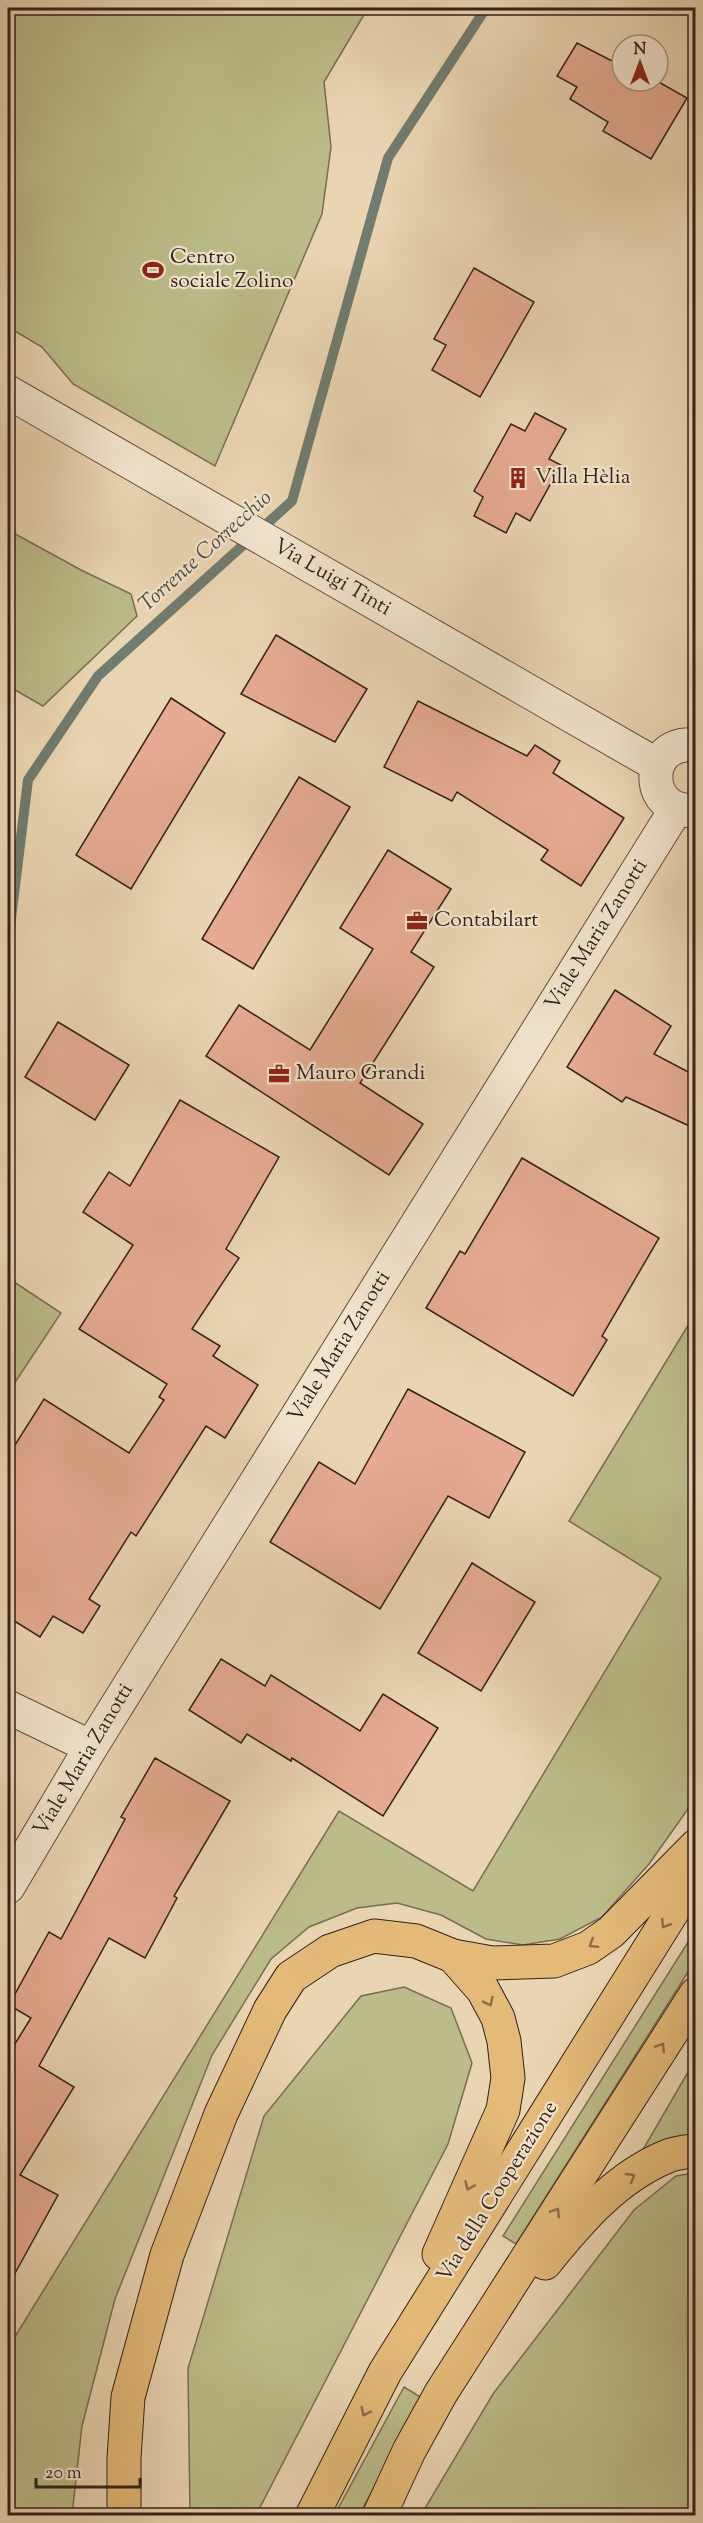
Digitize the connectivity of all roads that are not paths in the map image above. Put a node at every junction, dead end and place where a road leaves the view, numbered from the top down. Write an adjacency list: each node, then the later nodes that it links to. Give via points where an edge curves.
1 (8, 392): 3 (street, Via Luigi Tinti)
2 (696, 745): 3 (street, via 674,747)
3 (657, 765): 4 (street, Viale Maria Zanotti, via 656,785 663,800)
4 (686, 809): 6 (street, Viale Maria Zanotti)
5 (8, 1707): 6 (street)
6 (91, 1747): 9 (street, Viale Maria Zanotti)
7 (696, 1846): 10 (highway, one-way to 10, via 611,1932 588,1948 554,1961 492,1963)
8 (696, 1874): 13 (highway, Via della Cooperazione, one-way to 13)
9 (8, 1887)
10 (453, 1956): 13 (highway, one-way to 13, via 483,1990 498,2018 508,2078 503,2110); 15 (highway, via 416,1941 374,1936 330,1951 291,1977 270,2010 221,2114 167,2255 128,2397)
11 (696, 1994): 14 (highway, one-way to 11)
12 (696, 2150): 14 (highway, one-way to 12, via 582,2218 624,2181 669,2156)
13 (385, 2372): 16 (highway, Via della Cooperazione, one-way to 16)
14 (441, 2393): 17 (highway)
15 (126, 2510)
16 (312, 2516)
17 (379, 2516)

